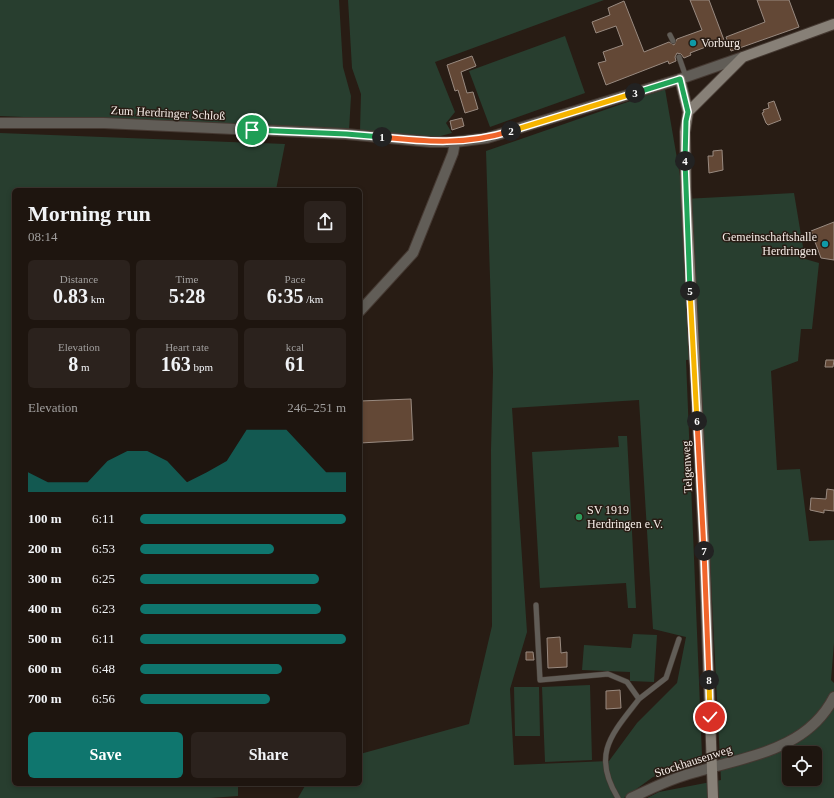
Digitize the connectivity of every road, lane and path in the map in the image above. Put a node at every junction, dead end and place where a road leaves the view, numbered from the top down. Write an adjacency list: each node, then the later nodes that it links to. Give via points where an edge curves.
1 (834, 24): 5 (main road, Zum Herdringer Schloß)
2 (670, 35): 3 (lane)
3 (672, 41)
4 (678, 57): 6 (lane)
5 (743, 57): 6 (street, Zum Herdringer Schloß); 7 (main road)
6 (683, 78): 7 (main road, Telgenweg); 9 (street, Zum Herdringer Schloß, via 487,138)
7 (688, 112): 15 (main road, Telgenweg, via 685,132 685,179)
8 (0, 123): 9 (street, Zum Herdringer Schloß, via 104,123 346,134)
9 (455, 142): 10 (street, via 453,153 413,253)
10 (362, 309)
11 (536, 605): 14 (lane, via 540,680 608,674 627,682)
12 (679, 639): 14 (lane, via 666,678)
13 (834, 697): 15 (street, Stockhausenweg, via 823,715 805,733 781,746)
14 (639, 699): 16 (lane, via 620,723 608,744 605,757 608,780)
15 (712, 768): 17 (street, Stockhausenweg, via 669,781); 18 (main road, Telgenweg)
16 (618, 798)
17 (631, 798)
18 (713, 798)

